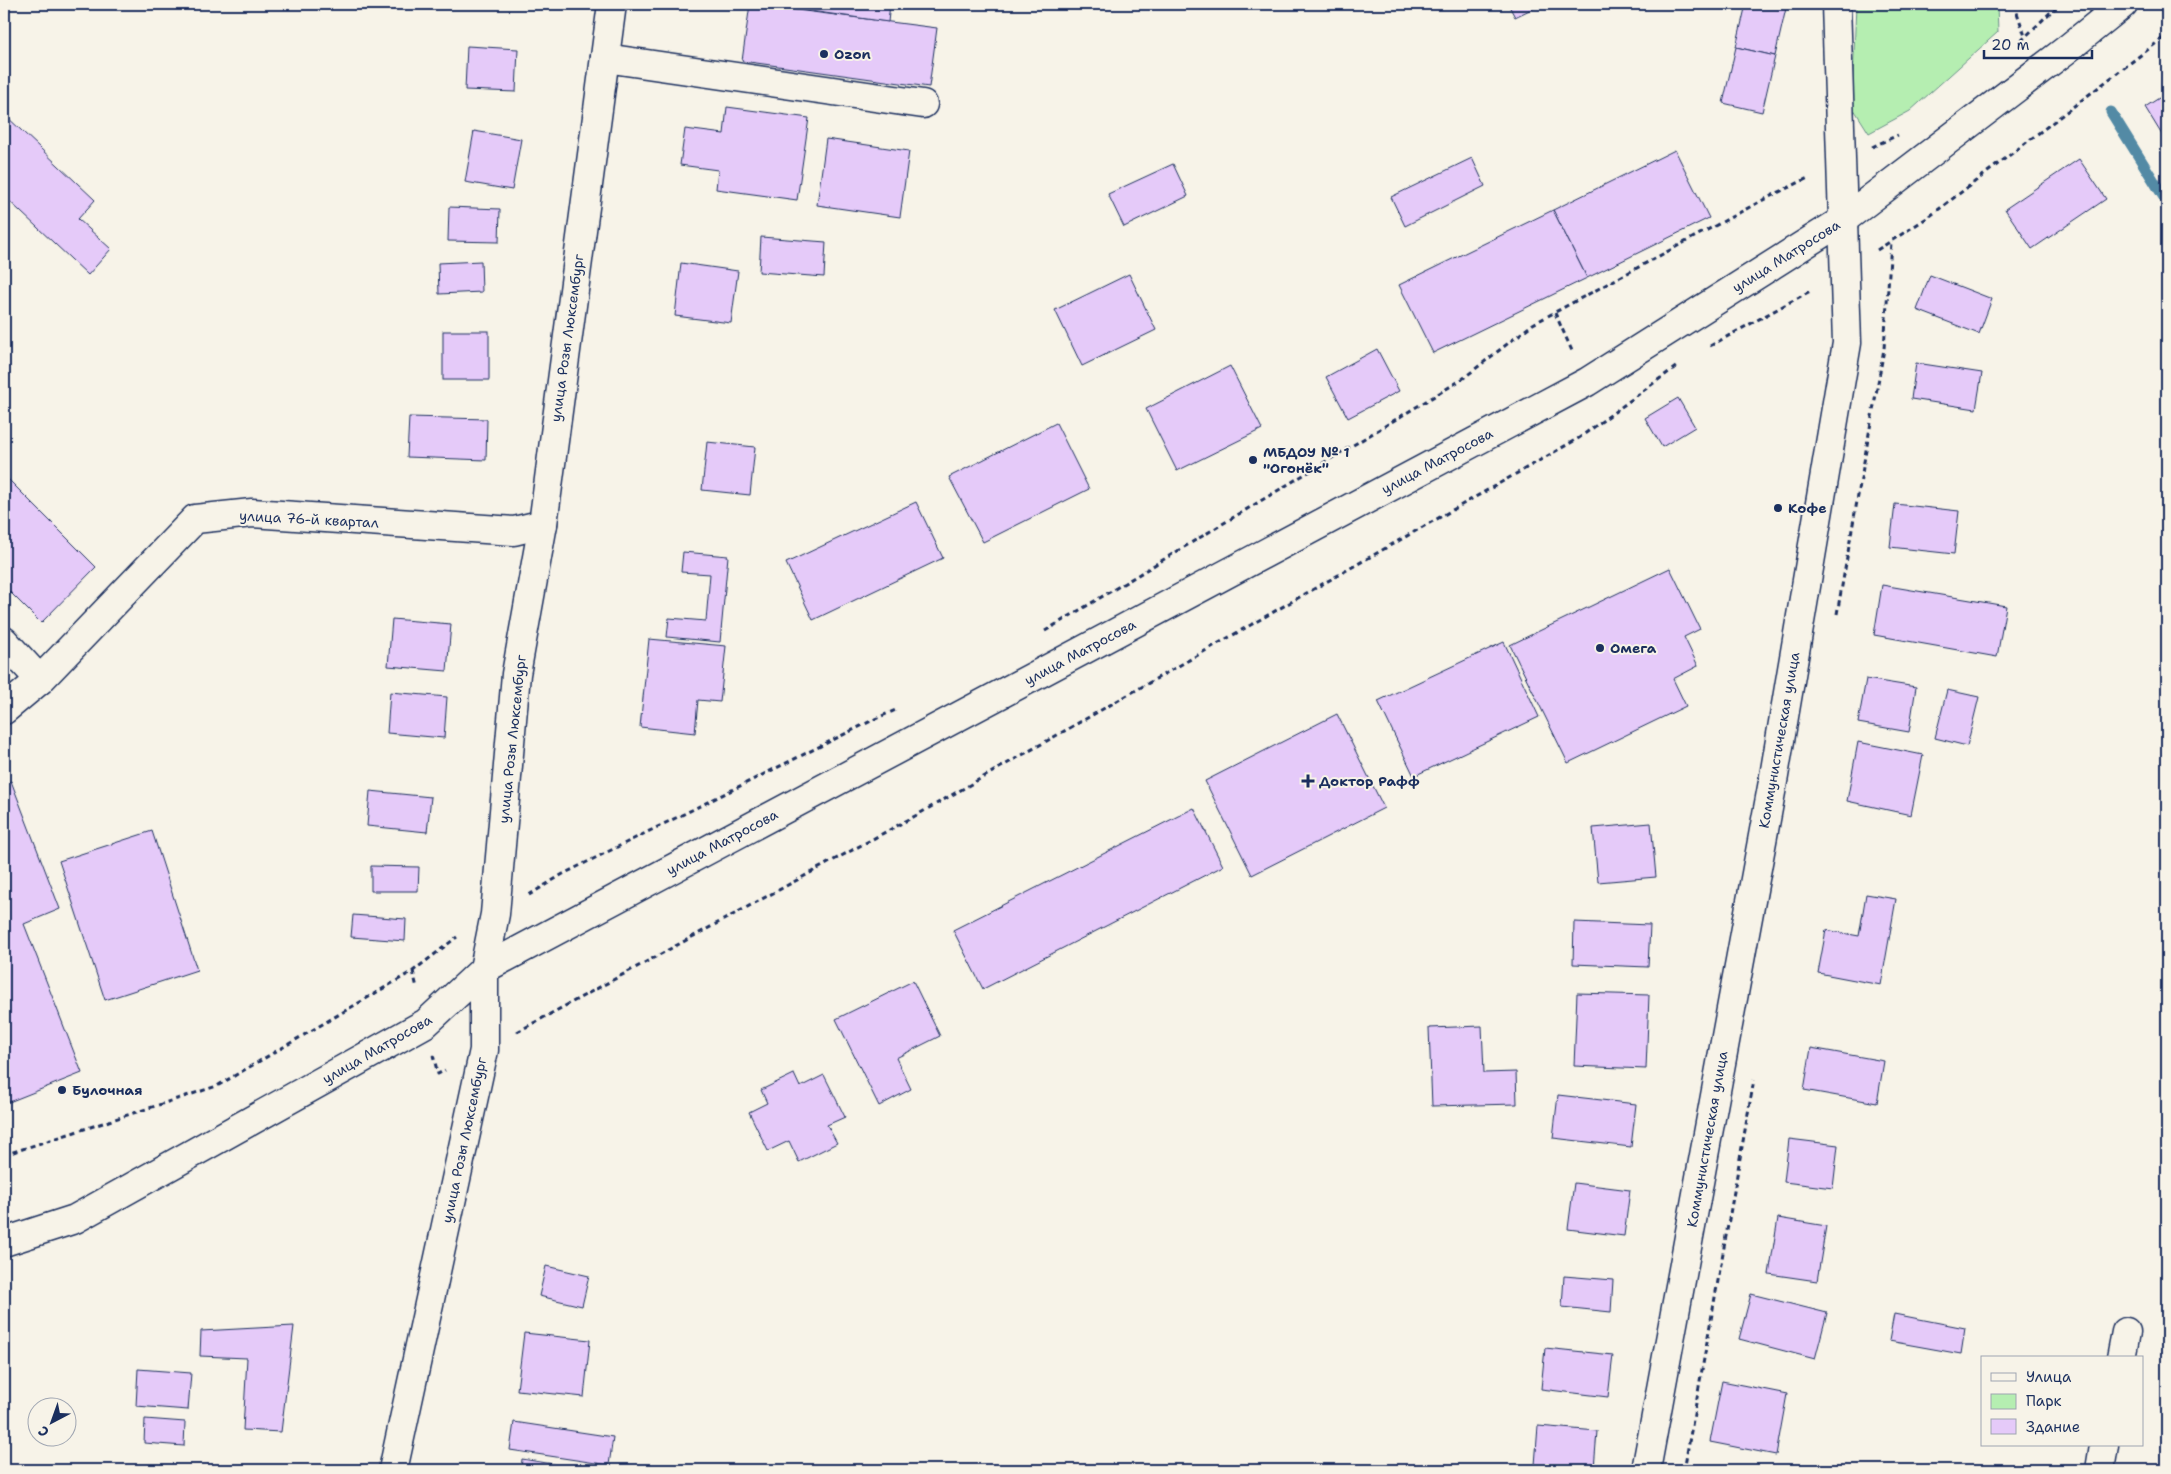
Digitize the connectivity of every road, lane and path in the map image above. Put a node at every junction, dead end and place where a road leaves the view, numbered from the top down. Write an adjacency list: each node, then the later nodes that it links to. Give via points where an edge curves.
1 (612, 4): 9 (street, улица Розы Люксембург)
2 (1836, 4): 12 (street, Коммунистическая улица)
3 (2014, 4): 7 (path)
4 (2059, 4): 7 (path)
5 (2119, 8): 13 (street, улица Матросова)
6 (2167, 34): 14 (path, via 1930,216)
7 (2025, 36): 8 (path)
8 (2018, 43)
9 (604, 58): 10 (street); 17 (street, улица Розы Люксембург)
10 (923, 104)
11 (1902, 133): 12 (path)
12 (1841, 162): 13 (street, Коммунистическая улица); 18 (path, via 1761,201 1533,324 1461,380)
13 (1843, 220): 14 (street, Коммунистическая улица); 24 (street, улица Матросова, via 1587,382)
14 (1845, 272): 15 (path); 32 (street, Коммунистическая улица, via 1847,343 1774,776)
15 (1704, 348)
16 (1680, 365): 27 (path, via 1570,443 914,816)
17 (543, 524): 20 (street, улица 76-й квартал, via 514,531 252,513 195,519); 23 (street, улица Розы Люксембург, via 516,674)
18 (1036, 636)
19 (4, 641): 20 (street)
20 (40, 680): 22 (street, улица 76-й квартал)
21 (900, 708): 23 (path, via 563,874)
22 (4, 710)
23 (495, 914): 24 (street, улица Розы Люксембург); 25 (path, via 467,929)
24 (484, 969): 26 (street, улица Матросова); 27 (street, улица Розы Люксембург)
25 (413, 972): 26 (path); 28 (path, via 217,1086)
26 (426, 1023): 27 (path, via 438,1074); 29 (street, улица Матросова, via 75,1219)
27 (484, 1050): 31 (street, улица Розы Люксембург)
28 (4, 1156)
29 (4, 1242)
30 (2104, 1446): 33 (street)
31 (393, 1470)
32 (1646, 1470)
33 (2100, 1470)

